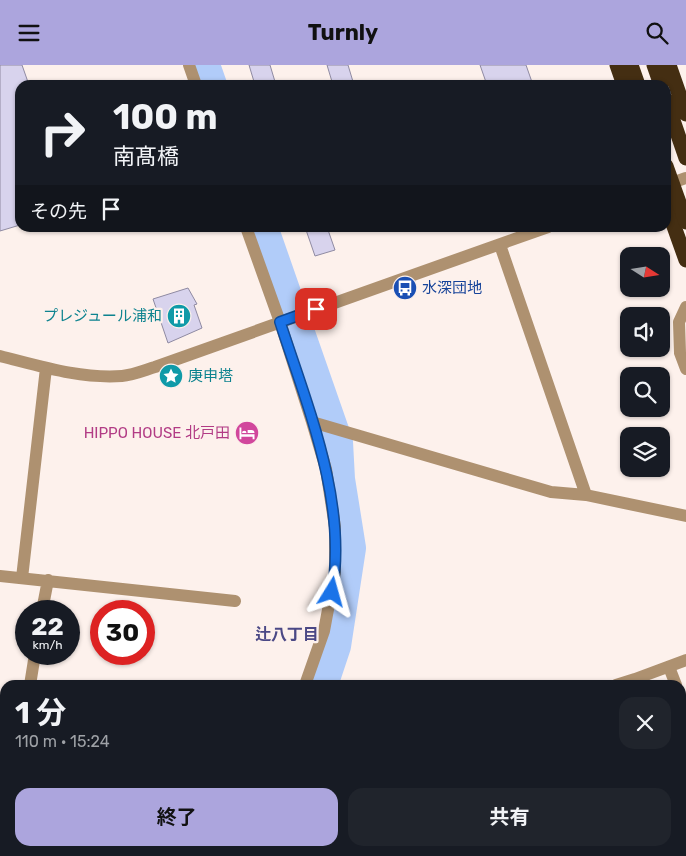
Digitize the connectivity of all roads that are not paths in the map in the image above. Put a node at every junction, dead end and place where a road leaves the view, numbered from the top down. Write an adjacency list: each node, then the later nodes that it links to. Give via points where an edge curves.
1 (189, 65): 6 (street)
2 (617, 65): 7 (highway)
3 (630, 65): 8 (highway)
4 (654, 65): 9 (highway)
5 (669, 65): 11 (highway)
6 (194, 80)
7 (622, 80)
8 (636, 80)
9 (659, 80)
10 (671, 114): 12 (highway)
11 (686, 114)
12 (686, 158)
13 (686, 178): 15 (street)
14 (671, 180): 17 (highway, bridge)
15 (671, 183)
16 (671, 218): 21 (highway)
17 (686, 222)
18 (248, 232): 23 (street)
19 (535, 232): 20 (street)
20 (500, 245): 23 (street); 28 (street)
21 (686, 260)
22 (686, 307): 26 (street, via 680,322 680,353)
23 (283, 321): 25 (street, via 123,376 80,375); 27 (street)
24 (0, 356): 25 (street)
25 (46, 368): 31 (street)
26 (686, 369)
27 (312, 422): 28 (street, via 551,492); 39 (street, via 331,498 335,572 324,631)
28 (586, 495): 29 (street)
29 (686, 516)
30 (0, 576): 31 (street)
31 (22, 578): 32 (street)
32 (48, 581): 33 (street); 34 (street)
33 (44, 600)
34 (235, 601)
35 (686, 660): 37 (street)
36 (34, 665): 38 (street)
37 (669, 667): 40 (street); 41 (street)
38 (31, 680)
39 (307, 680)
40 (631, 680)
41 (674, 680)

